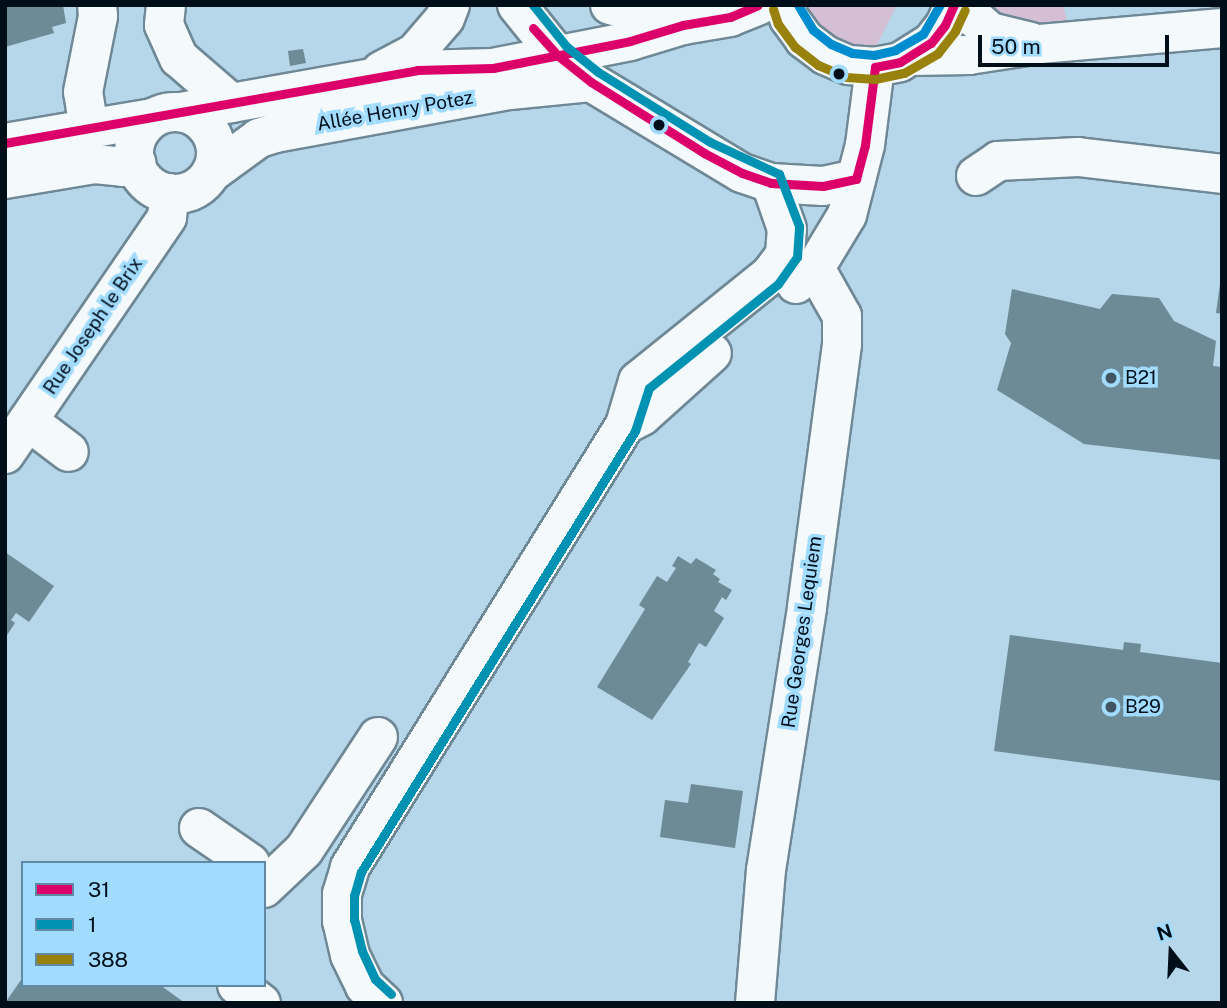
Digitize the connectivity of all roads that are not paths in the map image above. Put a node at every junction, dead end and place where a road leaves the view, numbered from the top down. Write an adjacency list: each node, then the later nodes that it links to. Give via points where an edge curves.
1 (97, 5): 19 (street, via 83,92)
2 (166, 5): 17 (street, via 164,25 179,58)
3 (450, 5): 15 (street, Allée Henry Potez, via 445,18 415,53)
4 (517, 5): 12 (street)
5 (610, 5): 9 (street)
6 (759, 5): 9 (street, Allée Henry Potez, via 730,17)
7 (785, 5): 14 (street, via 804,39 825,55 849,65)
8 (957, 5): 11 (street, via 990,32); 13 (street, via 938,34)
9 (683, 25): 12 (street, Allée Henry Potez, via 631,41)
10 (1222, 28): 11 (street)
11 (1040, 44): 13 (street)
12 (557, 55): 15 (street, Allée Henry Potez, via 493,68 417,70); 16 (street)
13 (912, 56): 14 (street)
14 (875, 67): 26 (street, via 866,145)
15 (367, 79): 17 (street, Allée Henry Potez)
16 (590, 82): 22 (street, Allée Henry Potez, via 510,90 275,132 259,138); 27 (street, via 704,153)
17 (231, 103): 18 (street, Allée Henry Potez)
18 (167, 115): 19 (street, Allée Henry Potez); 21 (street, via 137,138); 22 (street, via 196,117 208,127 215,142)
19 (89, 129): 20 (street, Allée Henry Potez)
20 (5, 143)
21 (136, 163): 25 (street, via 124,167 95,164); 28 (street, via 148,183)
22 (211, 173): 28 (street, via 186,192)
23 (1222, 174): 24 (street, via 1078,157 998,161)
24 (976, 176)
25 (5, 179)
26 (856, 179): 27 (street, via 823,186); 29 (street, via 847,215)
27 (771, 183): 31 (street, via 787,229 785,255 770,275 638,381)
28 (170, 193): 30 (street, Rue Joseph le Brix, via 167,217)
29 (815, 268): 31 (street, via 642,416); 41 (street, Rue Georges Lequiem, via 842,316 842,344 766,870)
30 (28, 422): 32 (street); 33 (street, Rue Joseph le Brix)
31 (625, 425): 40 (street, via 350,867 342,894 349,956 365,986)
32 (69, 452)
33 (5, 454)
34 (378, 737): 37 (street, via 304,850)
35 (199, 828): 36 (street)
36 (243, 861)
37 (266, 874)
38 (240, 987): 39 (street)
39 (261, 1003)
40 (383, 1003)
41 (755, 1003)

